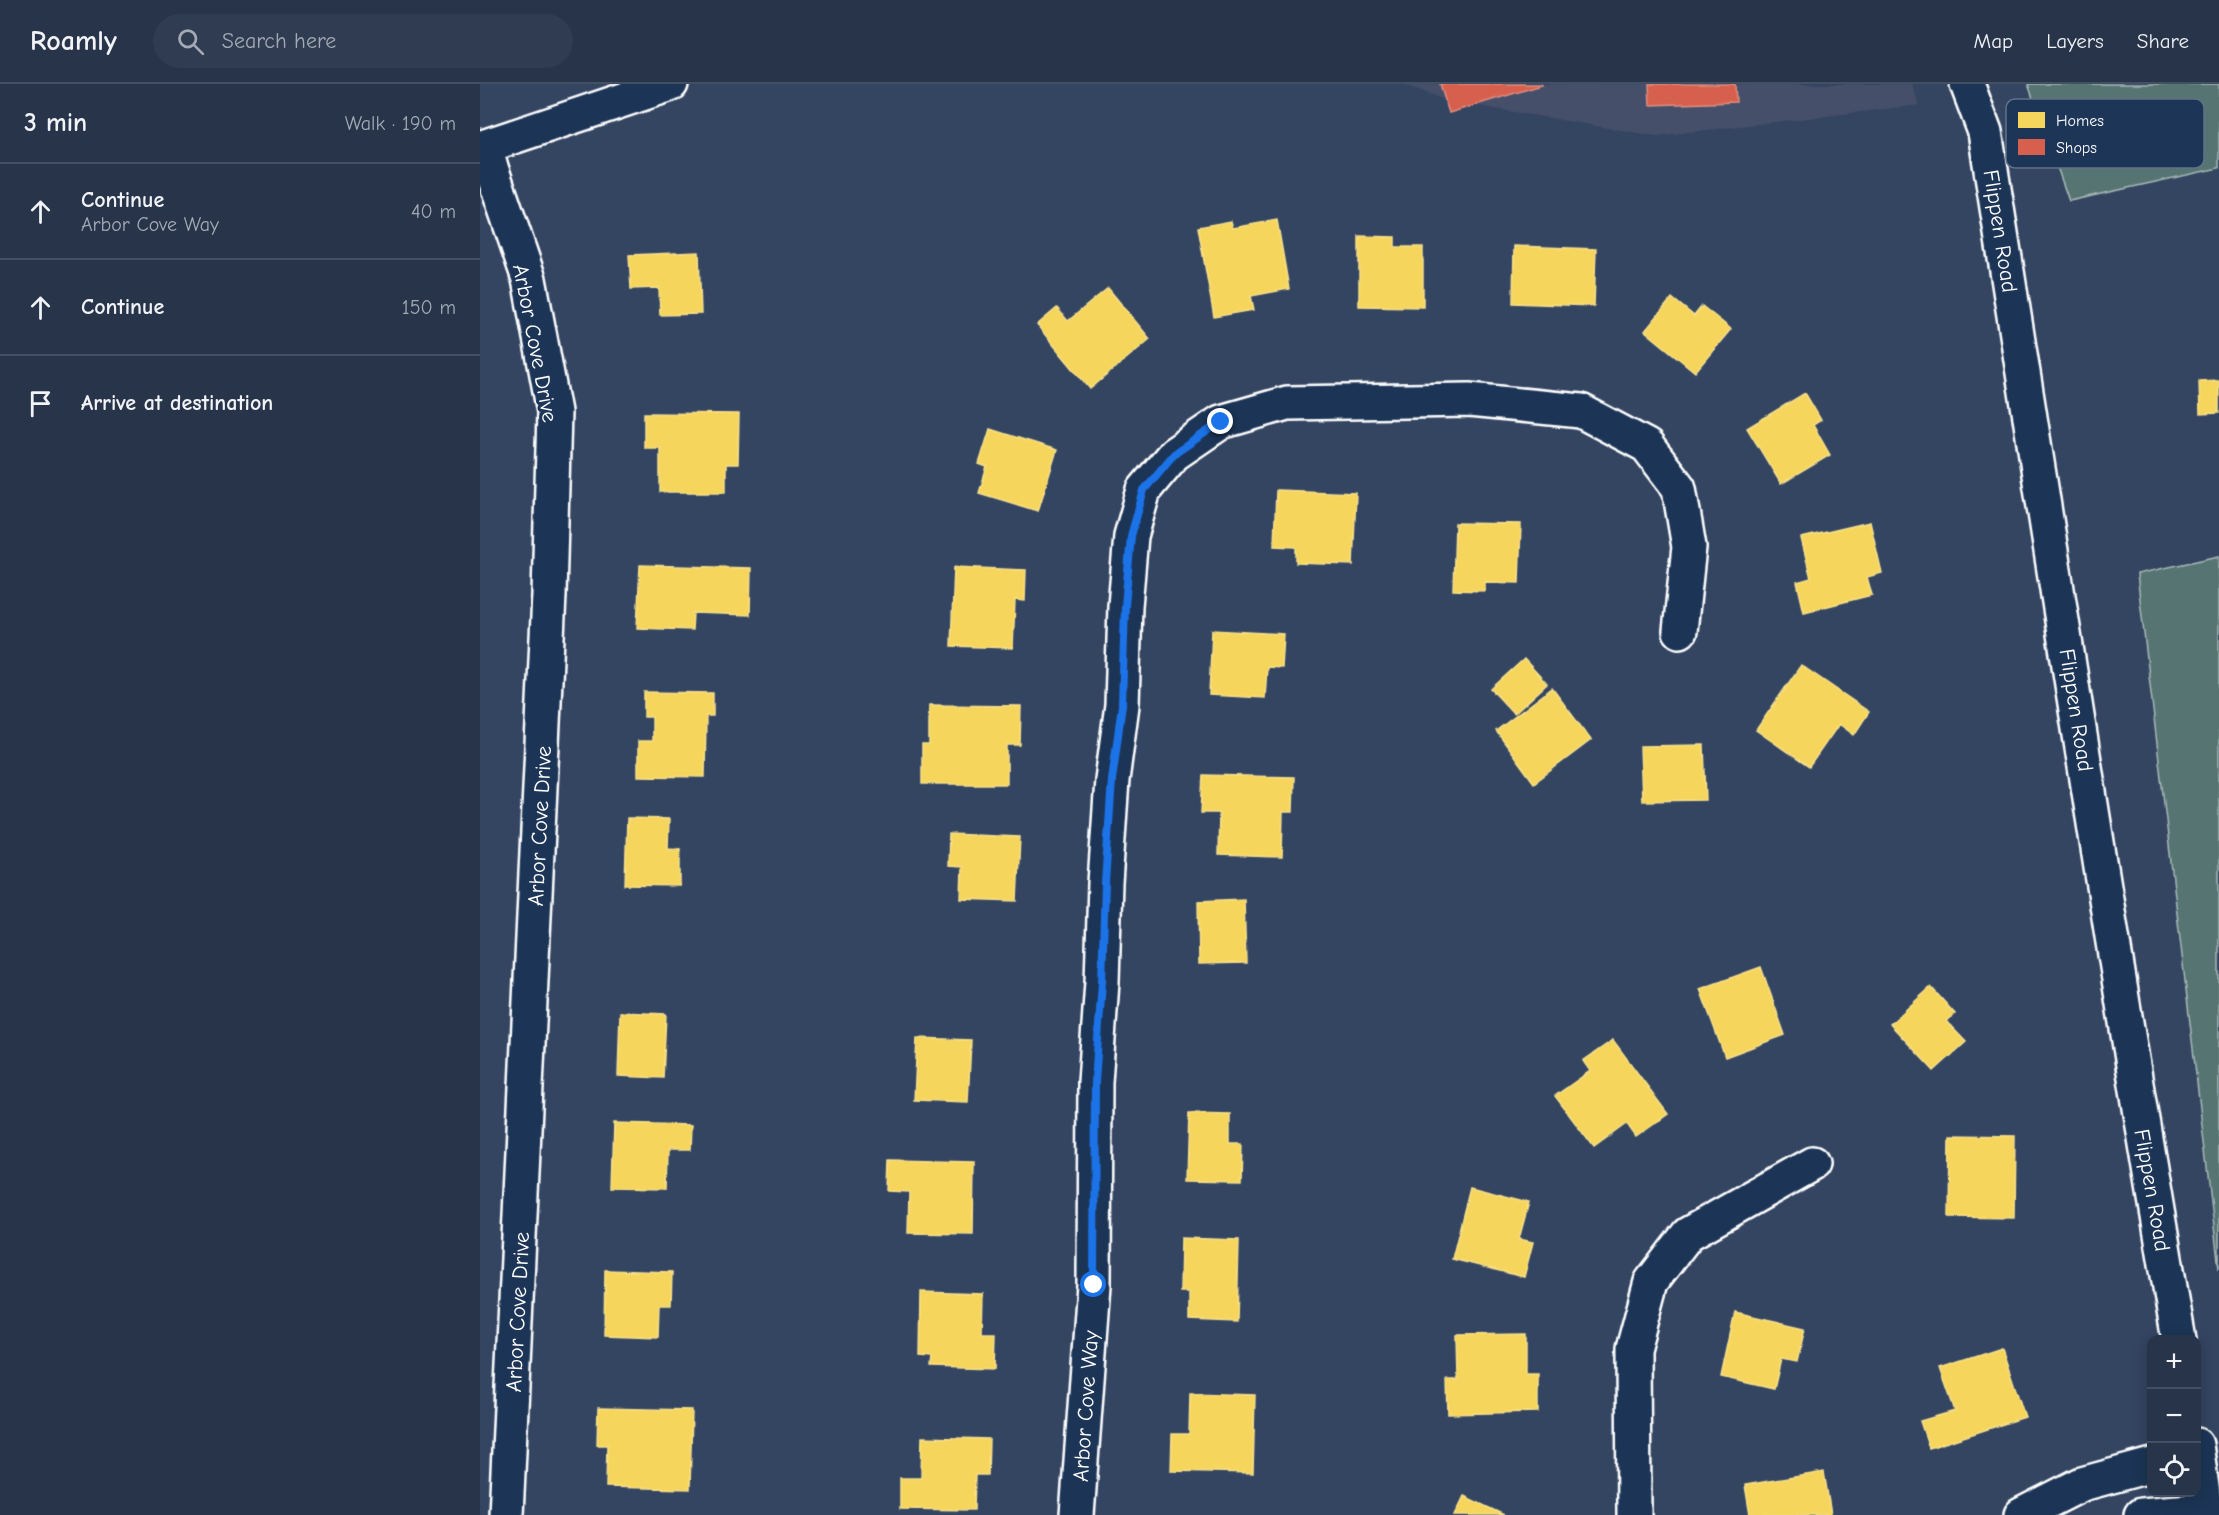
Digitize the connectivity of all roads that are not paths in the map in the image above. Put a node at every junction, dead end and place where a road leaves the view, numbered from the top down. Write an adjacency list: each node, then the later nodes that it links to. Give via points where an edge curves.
1 (671, 84): 3 (street)
2 (1967, 84): 6 (street, Flippen Road, via 1985,132 2086,760 2118,986)
3 (482, 148): 10 (street, Arbor Cove Drive, via 528,279 554,412)
4 (1680, 631): 11 (street, Arbor Cove Way, via 1689,547 1679,488 1647,446 1581,411 1470,400 1287,403 1221,422 1174,454 1144,490 1131,536 1122,705 1106,860 1095,1082 1094,1285)
5 (1812, 1164): 12 (street, via 1688,1234 1651,1282 1634,1349)
6 (2178, 1335)
7 (2147, 1466): 9 (street, via 2082,1484)
8 (2203, 1477): 13 (street)
9 (2034, 1514)
10 (506, 1515)
11 (1077, 1515)
12 (1635, 1515)
13 (2141, 1515)

